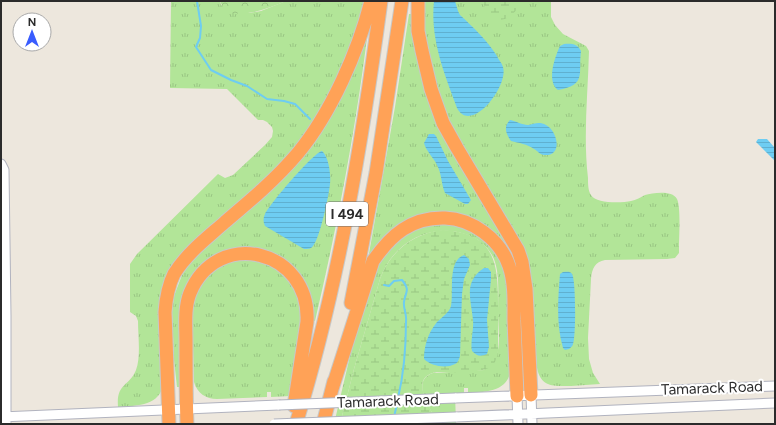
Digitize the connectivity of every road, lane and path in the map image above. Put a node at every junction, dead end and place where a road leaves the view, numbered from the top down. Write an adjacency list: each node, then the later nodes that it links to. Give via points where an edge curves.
1 (371, 1): 12 (highway, via 359,40 340,85 310,137 270,183 189,254 173,276 166,296 165,312)
2 (381, 1): 21 (highway, I 494, via 351,194 326,310)
3 (402, 1): 7 (highway, I 494, via 371,197)
4 (418, 1): 8 (highway, via 418,31 422,51 443,123 518,250 522,262 526,289)
5 (1, 164): 15 (street, via 4,170 6,322)
6 (775, 386): 8 (street, Tamarack Road)
7 (332, 389): 9 (highway, via 373,261 402,229 428,219 445,218 462,220 479,229 499,248 509,266 514,308); 22 (highway, I 494)
8 (531, 395): 9 (street, Tamarack Road); 14 (street)
9 (517, 396): 11 (street, Tamarack Road, bridge); 13 (street)
10 (775, 404): 14 (street, Tamarack Road)
11 (187, 409): 12 (street, Tamarack Road); 17 (highway); 20 (highway, via 186,310 192,289 205,271 220,260 245,254 259,255 279,263 292,274 301,286 306,303 305,336)
12 (168, 410): 15 (street, Tamarack Road); 16 (highway)
13 (517, 414): 14 (street, Tamarack Road); 19 (street, Tamarack Road, bridge); 23 (street)
14 (532, 414): 24 (street)
15 (4, 419)
16 (169, 424)
17 (187, 424)
18 (268, 424): 19 (street, Tamarack Road)
19 (274, 424)
20 (291, 424)
21 (296, 424)
22 (323, 424)
23 (518, 424)
24 (532, 424)

